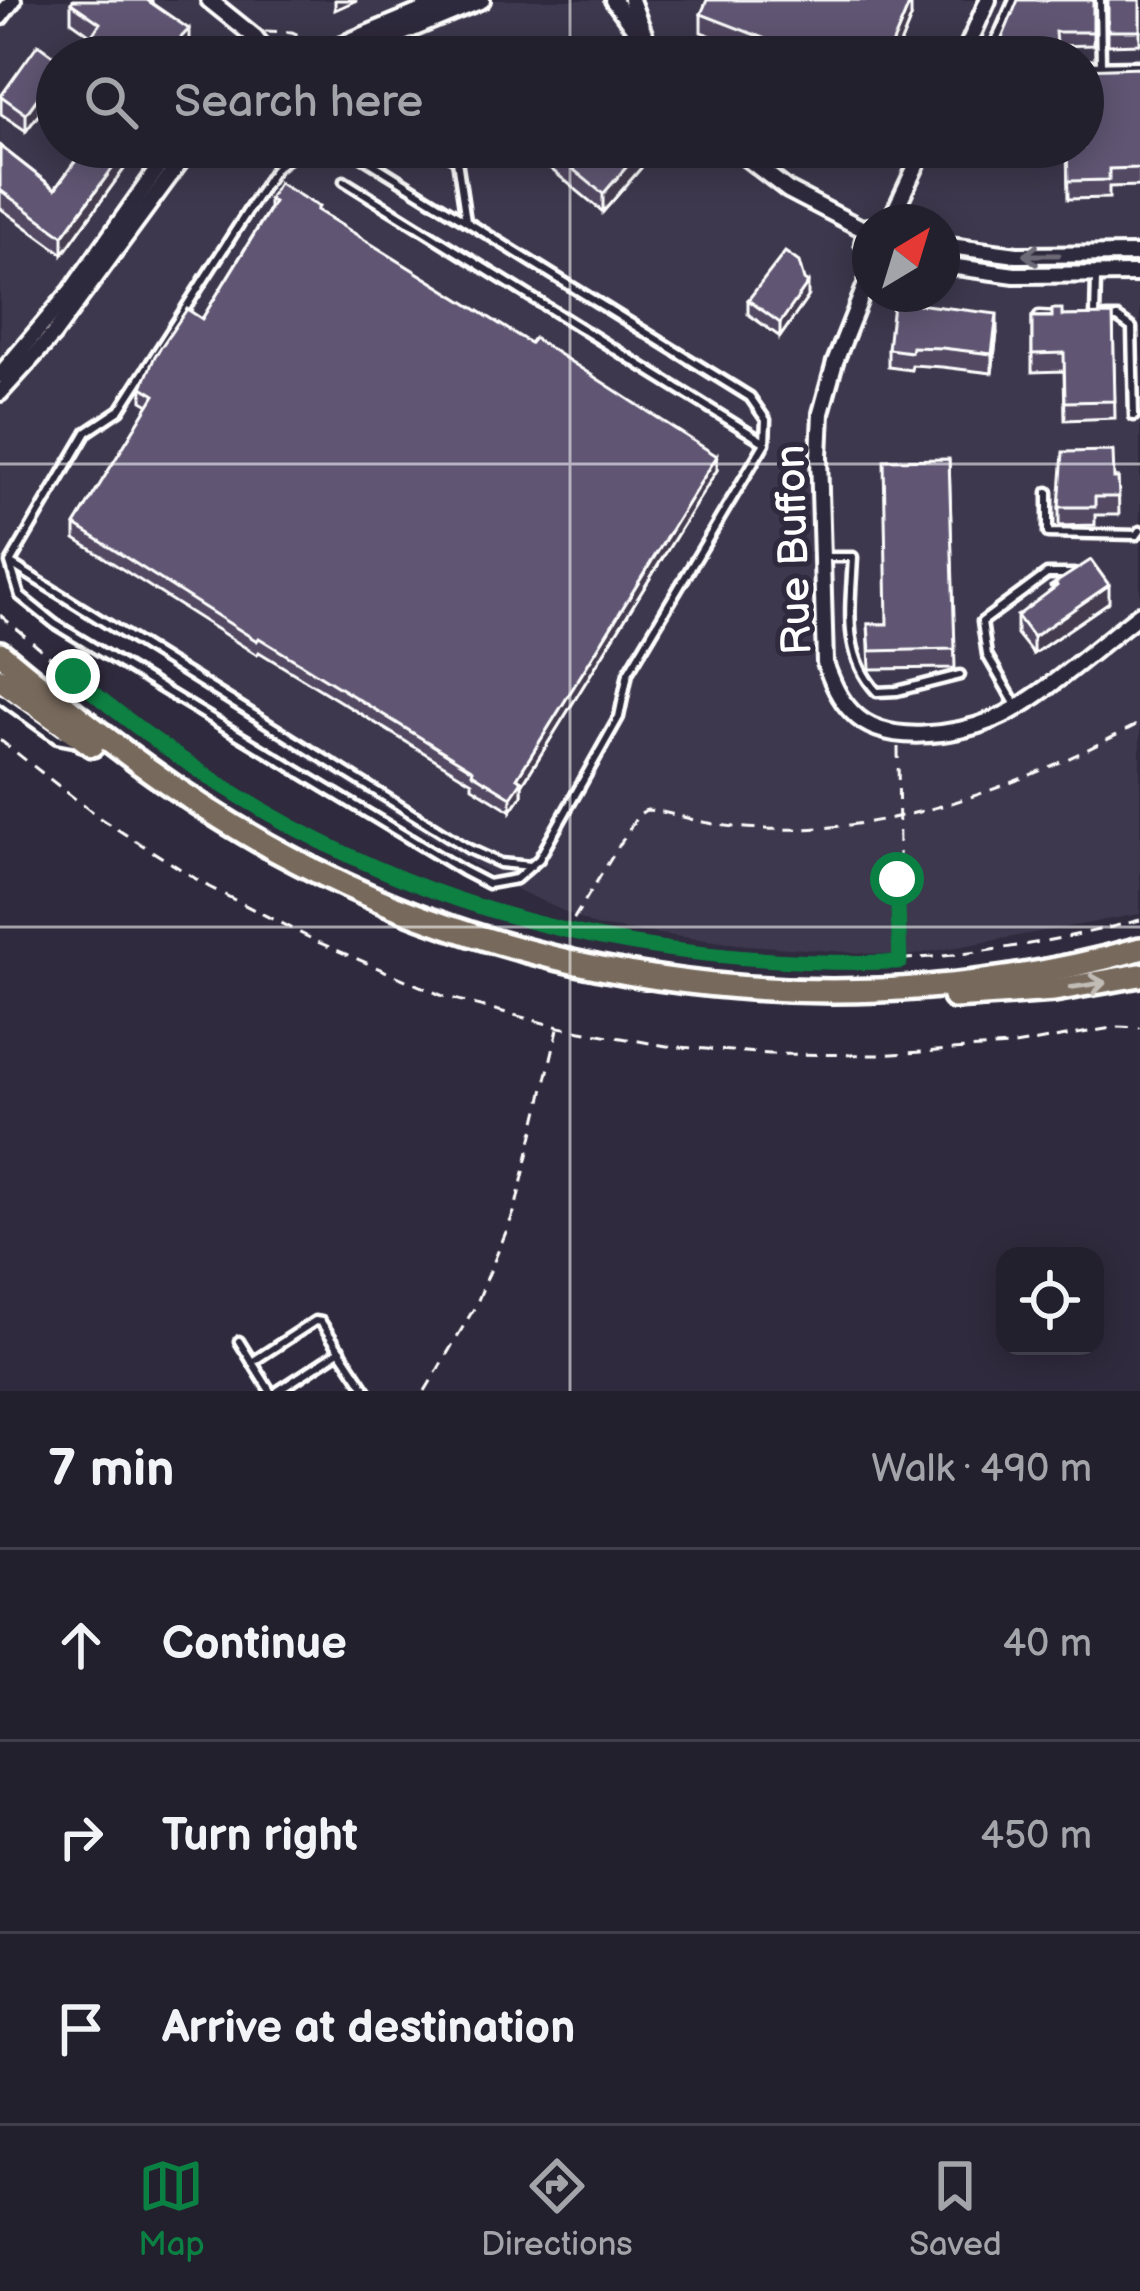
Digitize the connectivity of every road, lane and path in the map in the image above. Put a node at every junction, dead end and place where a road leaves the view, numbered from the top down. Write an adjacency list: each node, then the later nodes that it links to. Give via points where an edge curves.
1 (13, 0): 10 (street)
2 (209, 0): 12 (street)
3 (448, 0): 14 (street)
4 (482, 0): 15 (street)
5 (613, 0): 16 (street)
6 (631, 0): 17 (street)
7 (988, 0): 18 (street)
8 (1014, 0): 19 (lane)
9 (1100, 0): 20 (lane)
10 (0, 17)
11 (262, 32): 13 (path)
12 (254, 36)
13 (303, 36)
14 (362, 36)
15 (395, 36)
16 (640, 36)
17 (646, 36)
18 (972, 36)
19 (998, 36)
20 (1101, 36)
21 (1140, 65): 22 (lane)
22 (1104, 66)
23 (158, 168): 42 (street, via 71,292)
24 (175, 168): 43 (street, via 53,335)
25 (275, 168): 49 (lane, via 120,410 87,431)
26 (380, 168): 33 (lane)
27 (458, 168): 33 (lane)
28 (759, 168): 32 (street)
29 (916, 168): 31 (street)
30 (344, 181): 45 (lane)
31 (901, 204)
32 (852, 218)
33 (466, 221): 45 (lane, via 750,397 766,420)
34 (960, 247): 35 (street, one-way to 34)
35 (1140, 254)
36 (960, 267): 38 (street)
37 (1140, 274): 38 (street)
38 (1096, 275): 41 (lane)
39 (855, 312): 48 (street, Rue Buffon, via 821,413)
40 (1040, 316): 41 (lane)
41 (1095, 317): 44 (lane, via 1132,328)
42 (0, 375)
43 (0, 393)
44 (1134, 416)
45 (765, 443): 62 (lane, via 628,674 619,717)
46 (1048, 492): 47 (lane, via 1048,533)
47 (1140, 531)
48 (822, 557): 54 (lane, via 853,556 850,640 861,675 877,692); 59 (street, Rue Buffon, via 825,663 837,692 854,716)
49 (10, 563): 62 (lane, via 470,849); 62 (lane, via 20,596 55,624 464,872 488,884 516,880)
50 (1084, 574): 57 (lane, via 1047,574 982,622 987,655)
51 (1140, 614): 57 (street)
52 (0, 615): 64 (path, via 145,737 267,816 384,873)
53 (0, 653): 65 (main road, via 112,744 248,835 388,903 535,953 699,983 837,991 976,982)
54 (960, 675)
55 (0, 679): 60 (main road)
56 (0, 698): 60 (lane, via 57,739)
57 (1017, 707): 59 (street, via 981,724)
58 (1140, 722): 61 (path, via 957,804)
59 (900, 733): 61 (path)
60 (95, 747): 67 (main road, one-way to 67, via 245,846 324,887 413,925 573,973 740,996 856,998 993,996)
61 (897, 817): 64 (path, via 766,829 646,810); 66 (path)
62 (531, 866)
63 (1140, 920): 66 (path)
64 (565, 932): 66 (path, via 737,961)
65 (1140, 950)
66 (900, 962)
67 (1140, 975)
68 (559, 1027): 74 (path, via 514,1210 476,1305)
69 (239, 1341): 71 (lane)
70 (341, 1351): 71 (lane, via 315,1322); 72 (lane); 73 (lane)
71 (252, 1362): 72 (lane)
72 (274, 1391)
73 (367, 1391)
74 (425, 1391)

